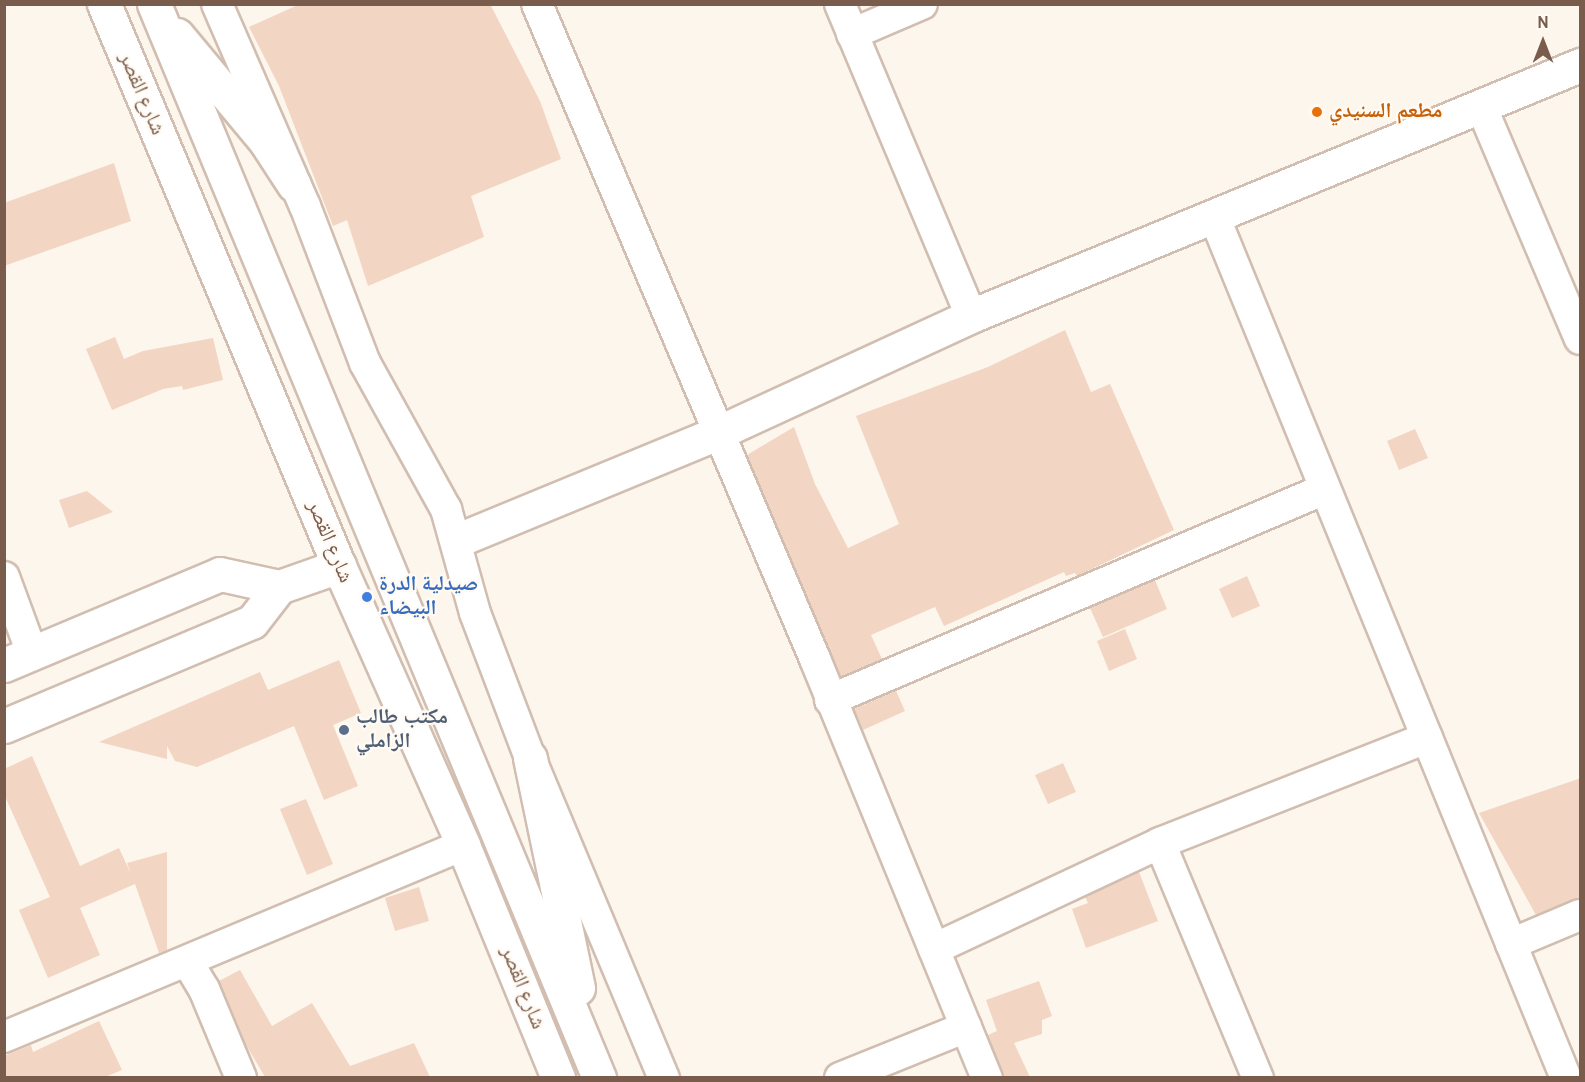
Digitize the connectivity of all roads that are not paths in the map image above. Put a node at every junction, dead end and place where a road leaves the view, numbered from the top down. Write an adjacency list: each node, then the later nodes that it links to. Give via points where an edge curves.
1 (104, 4): 17 (street, شارع القصر)
2 (217, 4): 10 (street)
3 (537, 4): 14 (street)
4 (840, 4): 7 (street)
5 (922, 4): 7 (street)
6 (155, 7): 10 (street, via 266,142); 33 (street, شارع القصر)
7 (852, 34): 12 (street)
8 (1581, 65): 9 (street)
9 (1481, 106): 11 (street); 13 (street)
10 (294, 184): 16 (street, via 365,363 382,399 426,470)
11 (1214, 216): 12 (street); 15 (street)
12 (970, 316): 14 (street)
13 (1581, 339)
14 (717, 433): 16 (street); 21 (street)
15 (1325, 489): 21 (street); 23 (street)
16 (458, 540): 24 (street, via 475,613)
17 (339, 566): 19 (street); 26 (street, شارع القصر)
18 (4, 577): 20 (street)
19 (279, 587): 20 (street, via 220,574); 22 (street, via 252,622)
20 (18, 659)
21 (830, 700): 29 (street)
22 (4, 726)
23 (1427, 738): 25 (street); 28 (street)
24 (530, 758): 33 (street); 36 (street)
25 (1160, 843): 29 (street); 39 (street)
26 (463, 844): 30 (street); 35 (street, شارع القصر)
27 (1581, 915): 28 (street)
28 (1511, 944): 40 (street)
29 (934, 949): 31 (street)
30 (187, 961): 32 (street); 34 (street, via 204,989)
31 (966, 1028): 37 (street); 38 (street)
32 (4, 1037)
33 (595, 1068)
34 (241, 1077)
35 (558, 1077)
36 (664, 1077)
37 (840, 1077)
38 (987, 1077)
39 (1258, 1077)
40 (1566, 1077)

